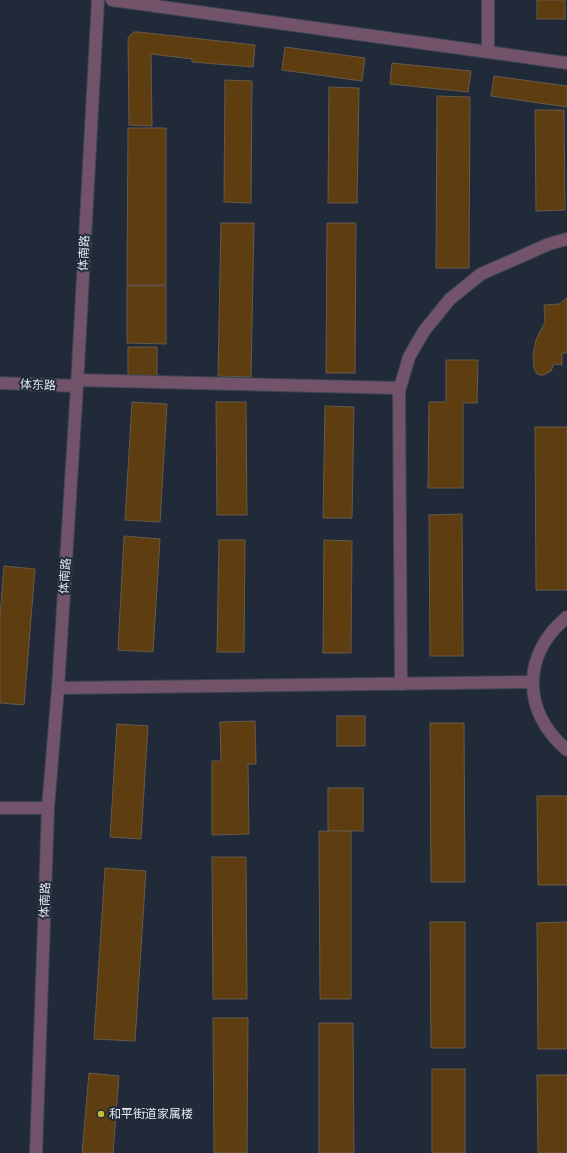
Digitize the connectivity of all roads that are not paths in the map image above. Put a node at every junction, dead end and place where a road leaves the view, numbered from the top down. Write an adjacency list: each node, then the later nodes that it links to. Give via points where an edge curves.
1 (98, 0): 8 (street, 体南路)
2 (112, 0): 4 (street)
3 (488, 0): 4 (street)
4 (488, 52): 5 (street)
5 (567, 63)
6 (567, 239): 9 (street, via 548,244 481,274 450,299 424,331 409,357)
7 (0, 383): 8 (street, 体东路)
8 (77, 383): 9 (street, 体东路); 13 (street, 体南路)
9 (400, 388): 12 (street, via 398,391)
10 (567, 617): 11 (street, via 547,638 535,666)
11 (533, 682): 12 (street); 14 (street, via 534,699 546,729)
12 (401, 684): 13 (street)
13 (58, 688): 16 (street, 体南路)
14 (567, 750)
15 (0, 808): 16 (street)
16 (48, 808): 17 (street, 体南路)
17 (36, 1153)

